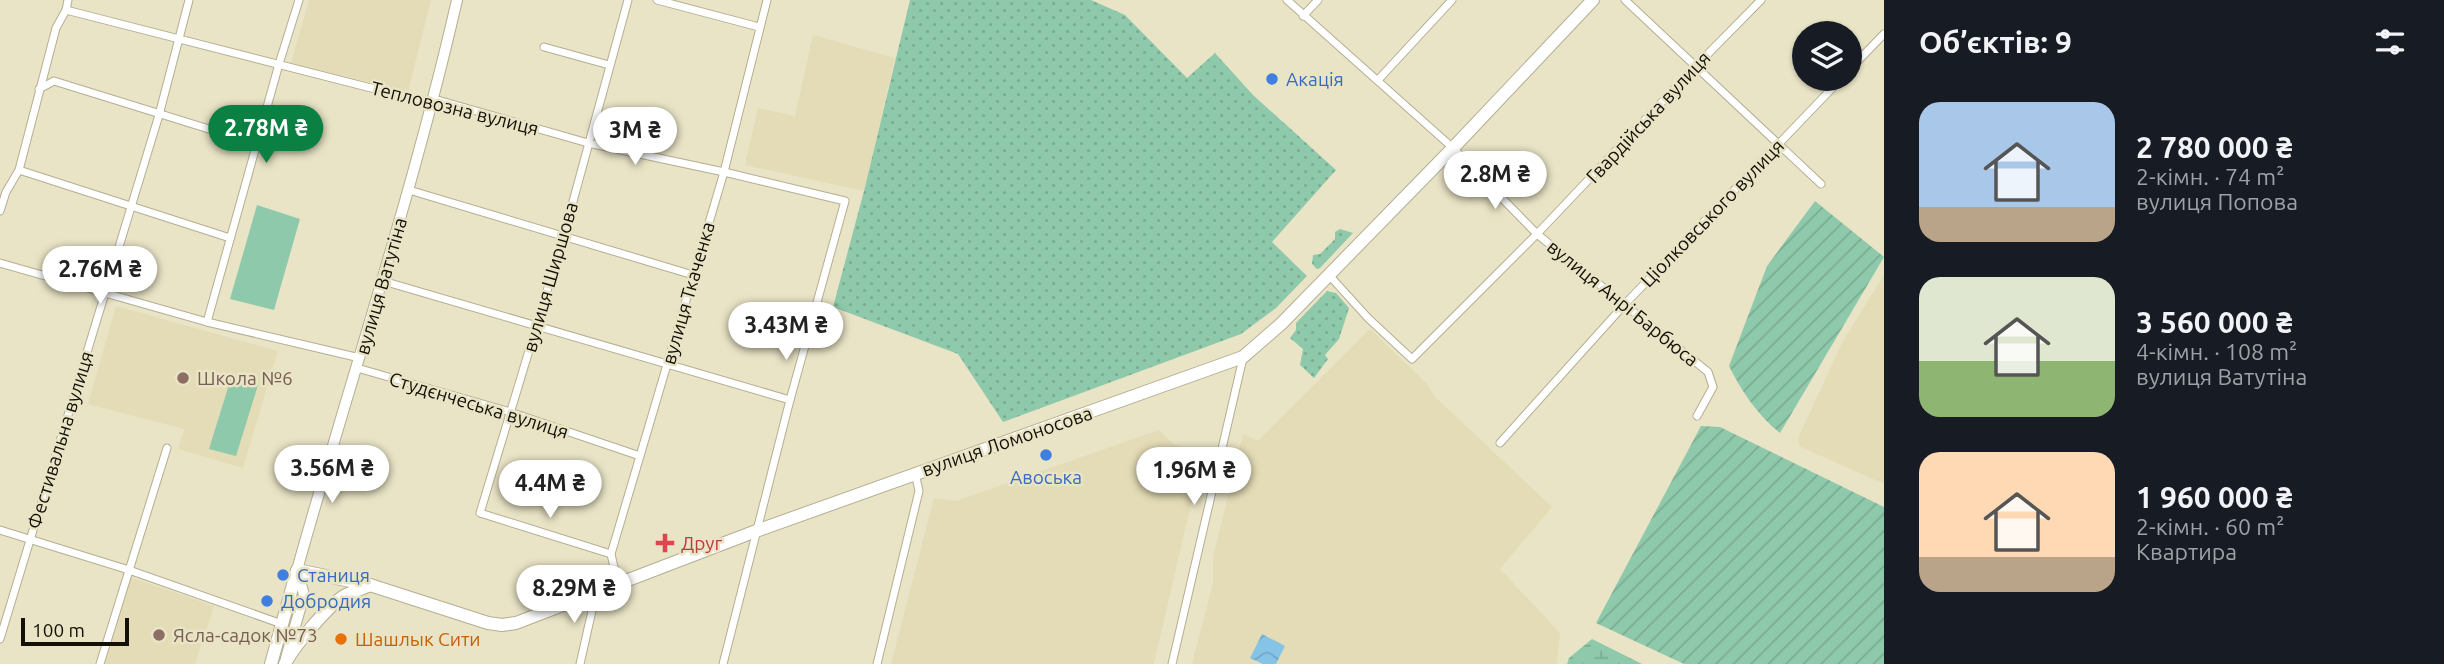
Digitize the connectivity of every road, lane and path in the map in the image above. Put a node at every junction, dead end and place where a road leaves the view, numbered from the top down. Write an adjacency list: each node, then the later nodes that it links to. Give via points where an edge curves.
1 (68, 0): 14 (street)
2 (189, 0): 18 (street, Фестивальна вулиця)
3 (299, 0): 21 (street)
4 (457, 0): 27 (street, вулиця Ватутіна)
5 (628, 0): 22 (street, вулиця Ширшова)
6 (657, 0): 16 (street)
7 (767, 0): 16 (street, вулиця Ткаченка)
8 (1287, 0): 15 (street, вулиця Анрі Барбюса)
9 (1318, 0): 15 (street)
10 (1452, 0): 24 (street)
11 (1593, 0): 32 (main road, вулиця Ломоносова)
12 (1625, 0): 23 (street)
13 (1761, 0): 23 (street, Гвардійська вулиця)
14 (66, 10): 18 (street, Тепловозна вулиця); 25 (street, via 56,28)
15 (1303, 16): 24 (street, вулиця Анрі Барбюса)
16 (760, 27): 34 (street, вулиця Ткаченка)
17 (1884, 34): 20 (street)
18 (178, 38): 21 (street, Тепловозна вулиця); 28 (street, Фестивальна вулиця)
19 (544, 47): 22 (street)
20 (1862, 57)
21 (279, 64): 27 (street, Тепловозна вулиця, via 422,101); 30 (street)
22 (609, 65): 29 (street, вулиця Ширшова)
23 (1696, 66): 31 (street); 39 (street, Гвардійська вулиця)
24 (1378, 80): 32 (street, вулиця Анрі Барбюса)
25 (39, 89): 28 (street, via 54,81); 33 (street)
26 (1829, 91): 31 (street, Ціолковського вулиця)
27 (434, 99): 29 (street, Тепловозна вулиця); 36 (street, вулиця Ватутіна)
28 (159, 115): 30 (street); 37 (street, Фестивальна вулиця)
29 (588, 143): 34 (street, Тепловозна вулиця); 41 (street, вулиця Ширшова)
30 (257, 144): 40 (street)
31 (1777, 145): 35 (street); 47 (street, Ціолковського вулиця)
32 (1453, 148): 39 (street, вулиця Анрі Барбюса); 43 (main road, вулиця Ломоносова)
33 (19, 170): 37 (street); 38 (street)
34 (724, 172): 44 (street, вулиця Ткаченка); 53 (street, Тепловозна вулиця, via 845,201)
35 (1821, 184)
36 (409, 190): 41 (street); 45 (street, вулиця Ватутіна)
37 (131, 205): 40 (street); 46 (street, Фестивальна вулиця)
38 (0, 211)
39 (1537, 234): 43 (street, Гвардійська вулиця, via 1412,359); 47 (street, вулиця Анрі Барбюса)
40 (230, 238): 48 (street)
41 (563, 238): 44 (street); 49 (street, вулиця Ширшова)
42 (0, 263): 46 (street, Студєнчеська вулиця)
43 (1328, 274): 50 (main road, вулиця Ломоносова)
44 (693, 275): 52 (street, вулиця Ткаченка)
45 (383, 281): 49 (street); 51 (street, вулиця Ватутіна)
46 (105, 293): 48 (street, Студєнчеська вулиця); 62 (street, Фестивальна вулиця)
47 (1625, 304): 55 (street, вулиця Анрі Барбюса, via 1708,372 1713,387); 56 (street, Ціолковського вулиця)
48 (207, 322): 51 (street, Студєнчеська вулиця)
49 (536, 325): 52 (street); 54 (street, вулиця Ширшова)
50 (1243, 357): 59 (main road, вулиця Ломоносова); 77 (street)
51 (358, 363): 54 (street, Студєнчеська вулиця); 65 (street, вулиця Ватутіна)
52 (667, 365): 53 (street); 58 (street, вулиця Ткаченка)
53 (790, 400): 61 (street)
54 (510, 412): 58 (street, Студєнчеська вулиця); 63 (street, вулиця Ширшова, via 480,513)
55 (1698, 416)
56 (1500, 443)
57 (167, 448): 64 (street)
58 (640, 456): 63 (street, вулиця Ткаченка)
59 (915, 473): 61 (main road, вулиця Ломоносова); 76 (street, via 919,491)
60 (0, 530): 62 (street)
61 (756, 531): 67 (main road, вулиця Ломоносова); 75 (street)
62 (30, 539): 64 (street); 70 (street, Фестивальна вулиця)
63 (611, 554): 67 (street, вулиця Ткаченка)
64 (129, 570): 69 (street); 72 (street)
65 (297, 570): 66 (main road, вулиця Ломоносова); 69 (main road, вулиця Ватутіна); 71 (street, вулиця Ватутіна, via 304,595)
66 (370, 585): 68 (main road, вулиця Ломоносова, via 502,625); 71 (main road, via 337,602)
67 (618, 585): 68 (main road, вулиця Ломоносова)
68 (596, 593): 74 (street)
69 (282, 624): 73 (main road, вулиця Ватутіна)
70 (0, 639)
71 (285, 662)
72 (100, 664)
73 (271, 664)
74 (580, 664)
75 (723, 664)
76 (877, 664)
77 (1172, 664)

